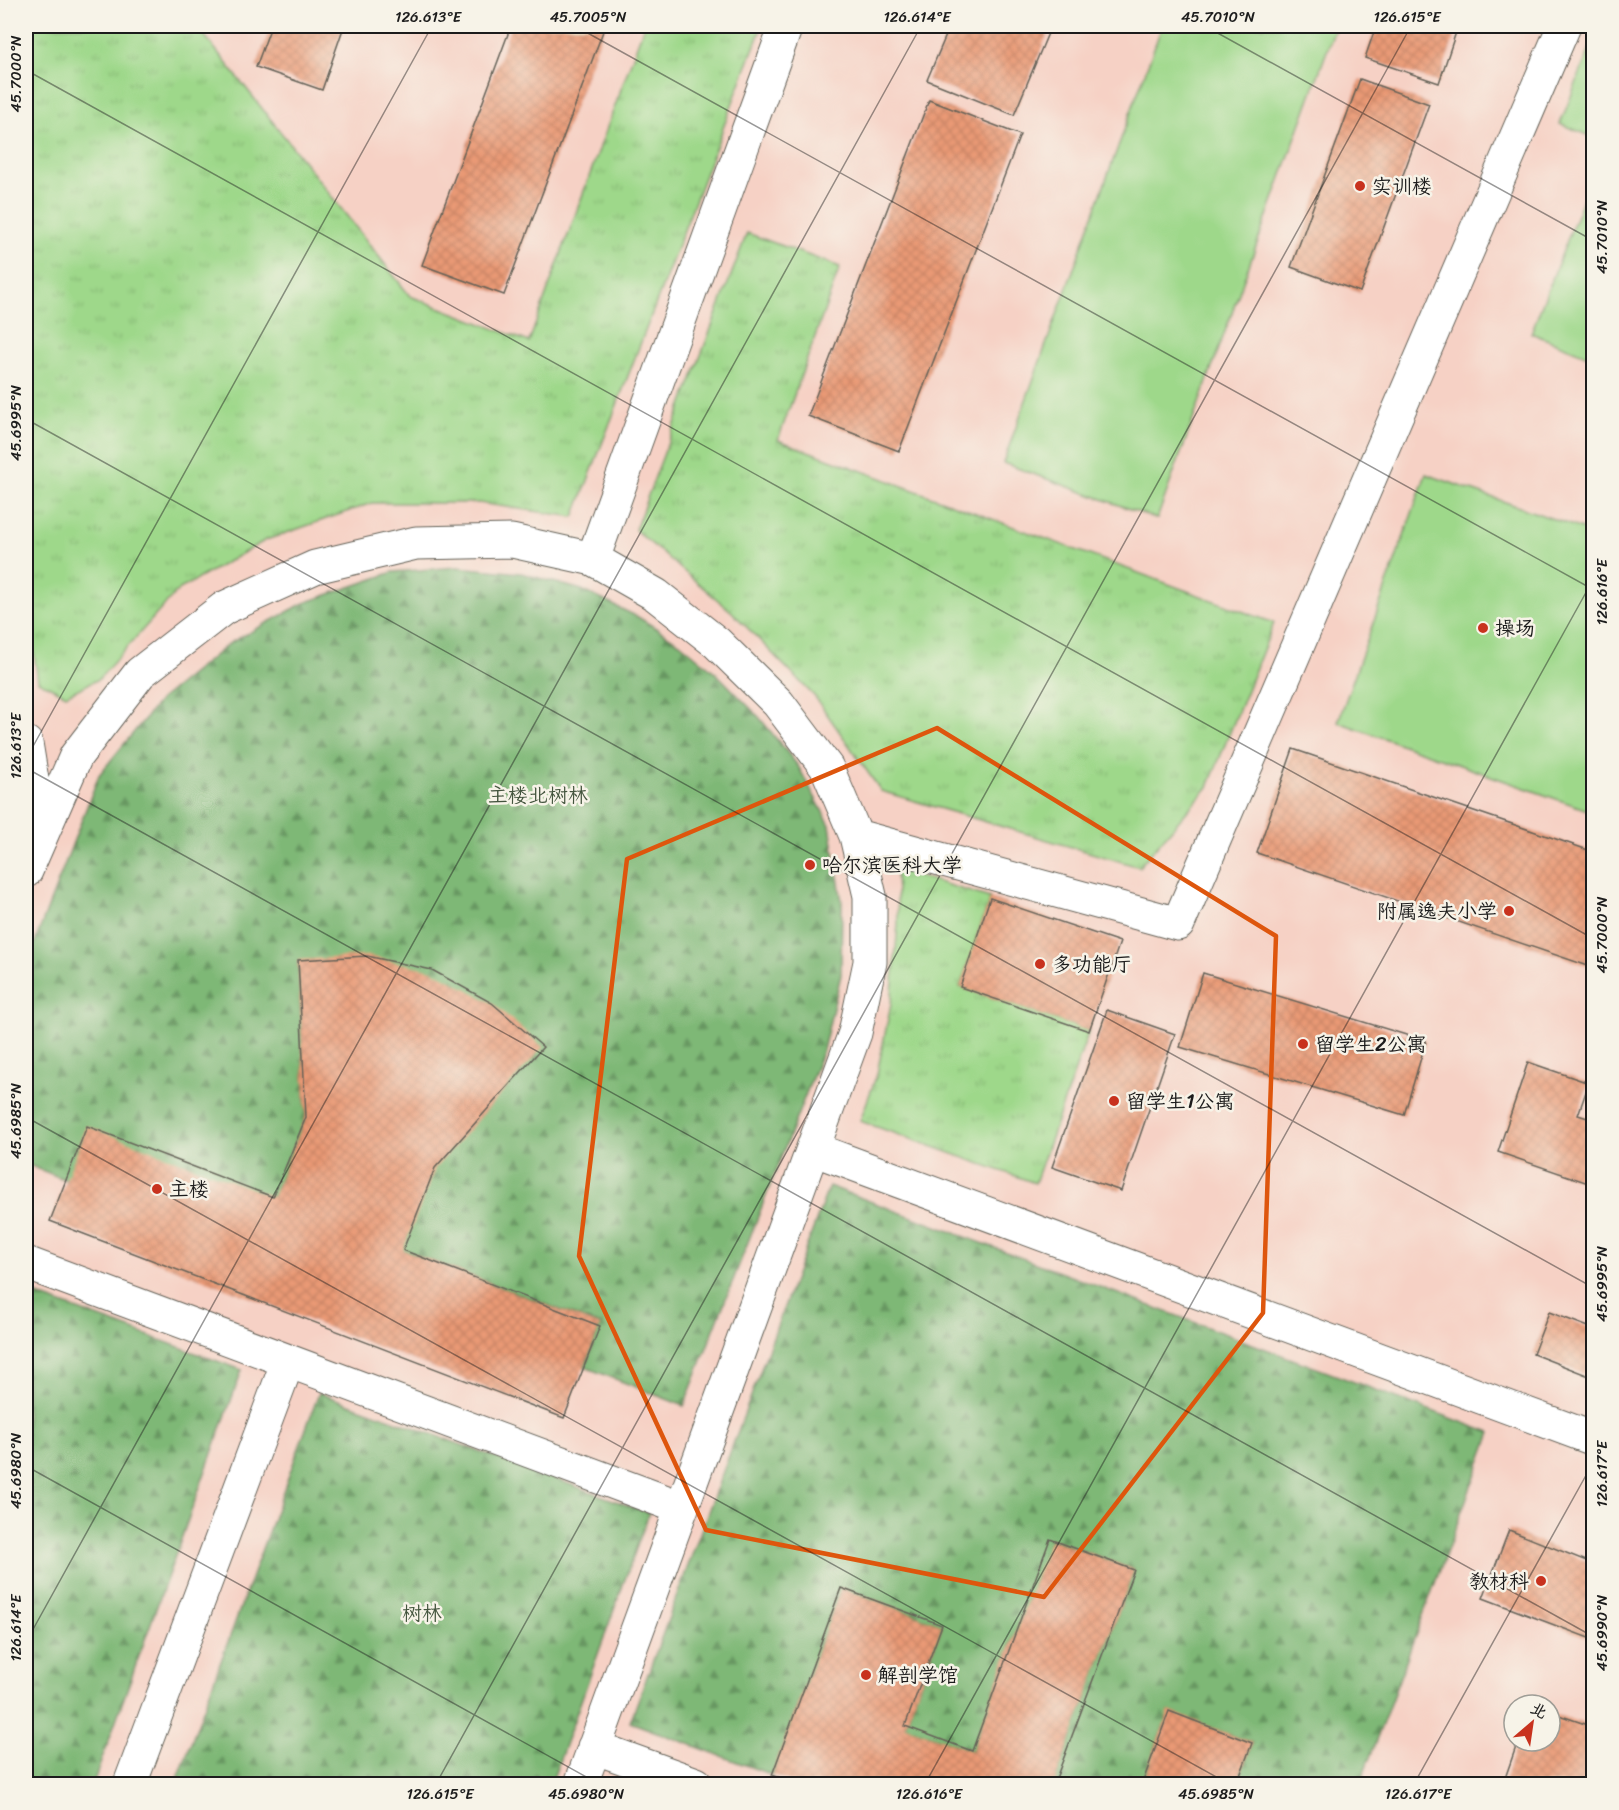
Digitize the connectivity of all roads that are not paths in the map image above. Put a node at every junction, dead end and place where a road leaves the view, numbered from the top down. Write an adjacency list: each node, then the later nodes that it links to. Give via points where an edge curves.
1 (786, 26): 3 (street)
2 (1564, 26): 6 (street, via 1178,924)
3 (593, 559): 5 (street, via 512,541 416,543 315,567 225,608 140,673 76,756); 6 (street, via 665,602 717,643 778,703 827,768)
4 (26, 743): 5 (street)
5 (41, 836): 7 (street)
6 (856, 836): 8 (street, via 870,896 870,962 855,1033)
7 (26, 871)
8 (813, 1149): 11 (street); 12 (street)
9 (26, 1263): 10 (street)
10 (288, 1361): 12 (street); 14 (street)
11 (1593, 1439)
12 (682, 1508): 13 (street)
13 (594, 1747): 15 (street); 16 (street)
14 (130, 1785)
15 (581, 1785)
16 (696, 1785)

